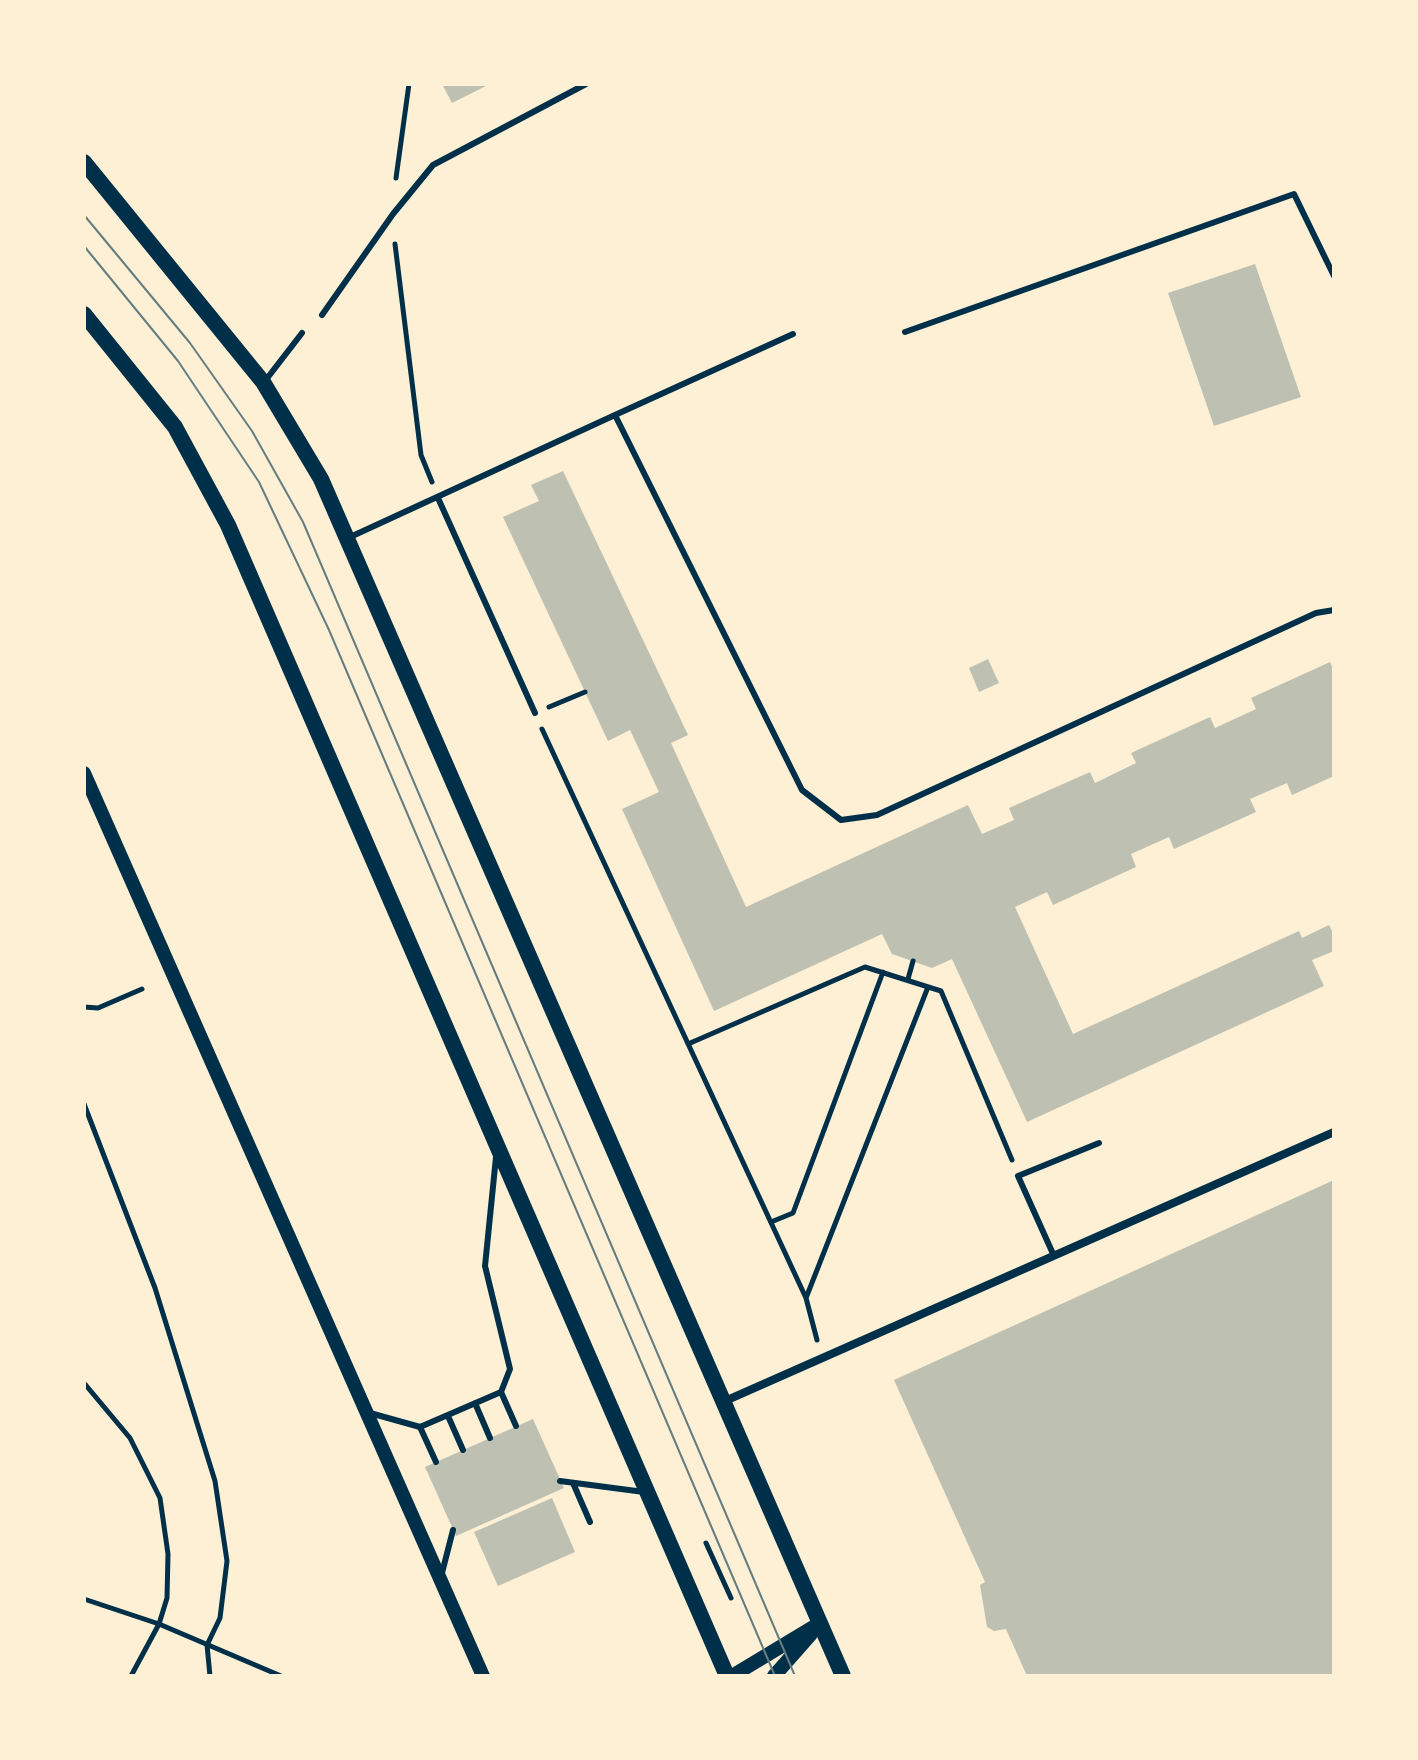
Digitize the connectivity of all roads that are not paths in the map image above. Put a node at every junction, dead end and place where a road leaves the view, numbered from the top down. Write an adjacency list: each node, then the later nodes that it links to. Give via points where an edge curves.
1 (586, 84): 5 (lane, via 433,165)
2 (84, 162): 9 (main road)
3 (1334, 276): 6 (lane, via 1294,194)
4 (84, 314): 18 (main road, via 175,427 204,476)
5 (322, 315)
6 (905, 332)
7 (302, 333): 9 (lane)
8 (793, 334): 10 (lane)
9 (263, 382): 12 (main road, via 321,479)
10 (615, 415): 11 (lane); 13 (lane, via 802,790 841,820 877,815 1316,613)
11 (438, 498): 12 (lane); 14 (lane)
12 (348, 538): 21 (main road)
13 (1334, 610)
14 (535, 713)
15 (84, 773): 23 (street)
16 (1334, 1132): 19 (street)
17 (1099, 1143): 19 (lane, via 1018,1176)
18 (497, 1149): 20 (lane, via 485,1266 510,1369); 32 (main road)
19 (1054, 1256): 21 (street)
20 (501, 1392): 22 (lane); 25 (lane)
21 (725, 1401): 36 (main road)
22 (475, 1403): 24 (lane); 27 (lane)
23 (366, 1412): 26 (lane); 35 (street)
24 (448, 1416): 26 (lane); 28 (lane)
25 (516, 1426)
26 (420, 1427): 29 (lane)
27 (490, 1438)
28 (463, 1450)
29 (436, 1462)
30 (560, 1481): 31 (lane)
31 (573, 1483): 32 (lane); 33 (lane)
32 (647, 1493): 38 (main road)
33 (590, 1522)
34 (453, 1530): 35 (lane)
35 (440, 1579): 37 (street)
36 (820, 1623): 38 (street); 39 (street); 40 (main road)
37 (483, 1676)
38 (730, 1676)
39 (774, 1676)
40 (843, 1676)

